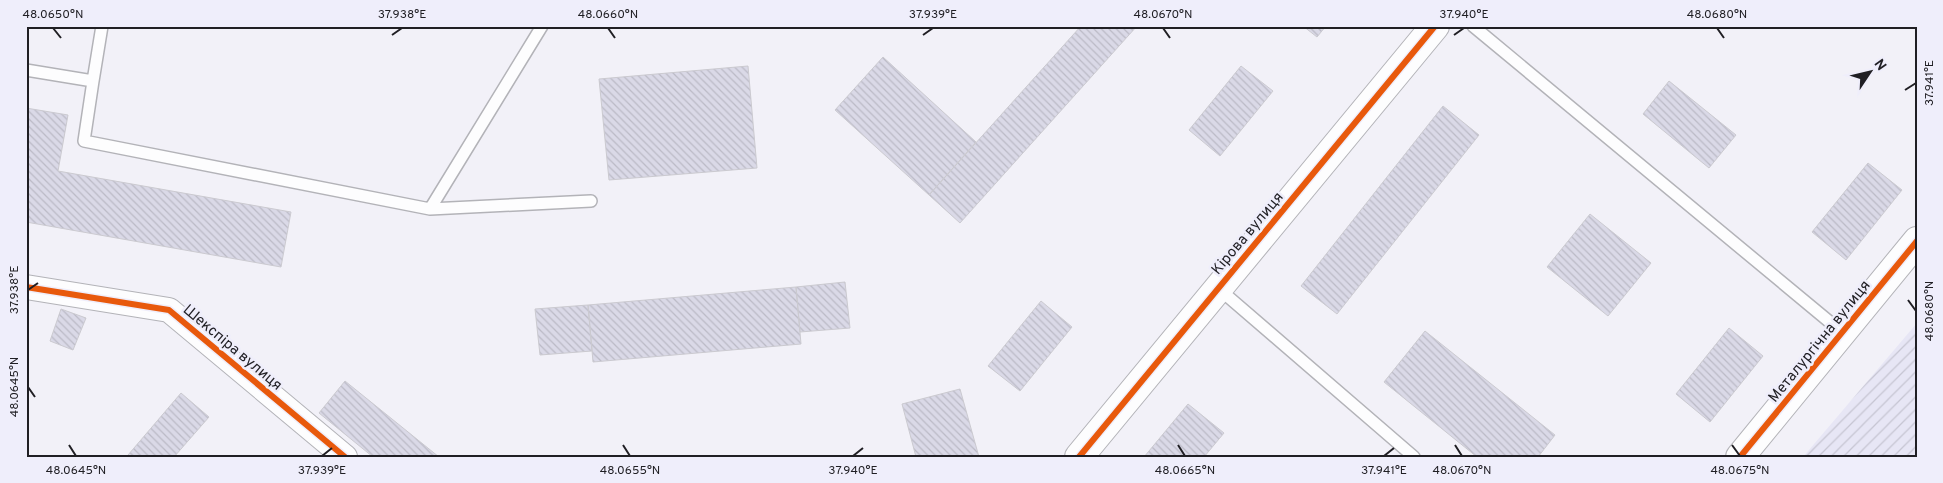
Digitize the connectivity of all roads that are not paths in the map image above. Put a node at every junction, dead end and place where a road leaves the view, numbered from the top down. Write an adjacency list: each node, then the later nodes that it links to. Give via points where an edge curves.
1 (102, 26): 6 (lane)
2 (542, 26): 8 (lane)
3 (1435, 26): 11 (street, Кірова вулиця)
4 (1473, 26): 12 (lane)
5 (26, 70): 6 (lane)
6 (93, 81): 8 (lane, via 84,141)
7 (591, 201): 8 (lane)
8 (430, 209)
9 (1917, 241): 12 (street, Металургічна вулиця)
10 (26, 287): 13 (street, Шекспіра вулиця, via 169,310)
11 (1218, 288): 14 (street, Кірова вулиця); 15 (lane)
12 (1843, 333): 16 (street, Металургічна вулиця)
13 (345, 457)
14 (1079, 457)
15 (1414, 457)
16 (1740, 457)

